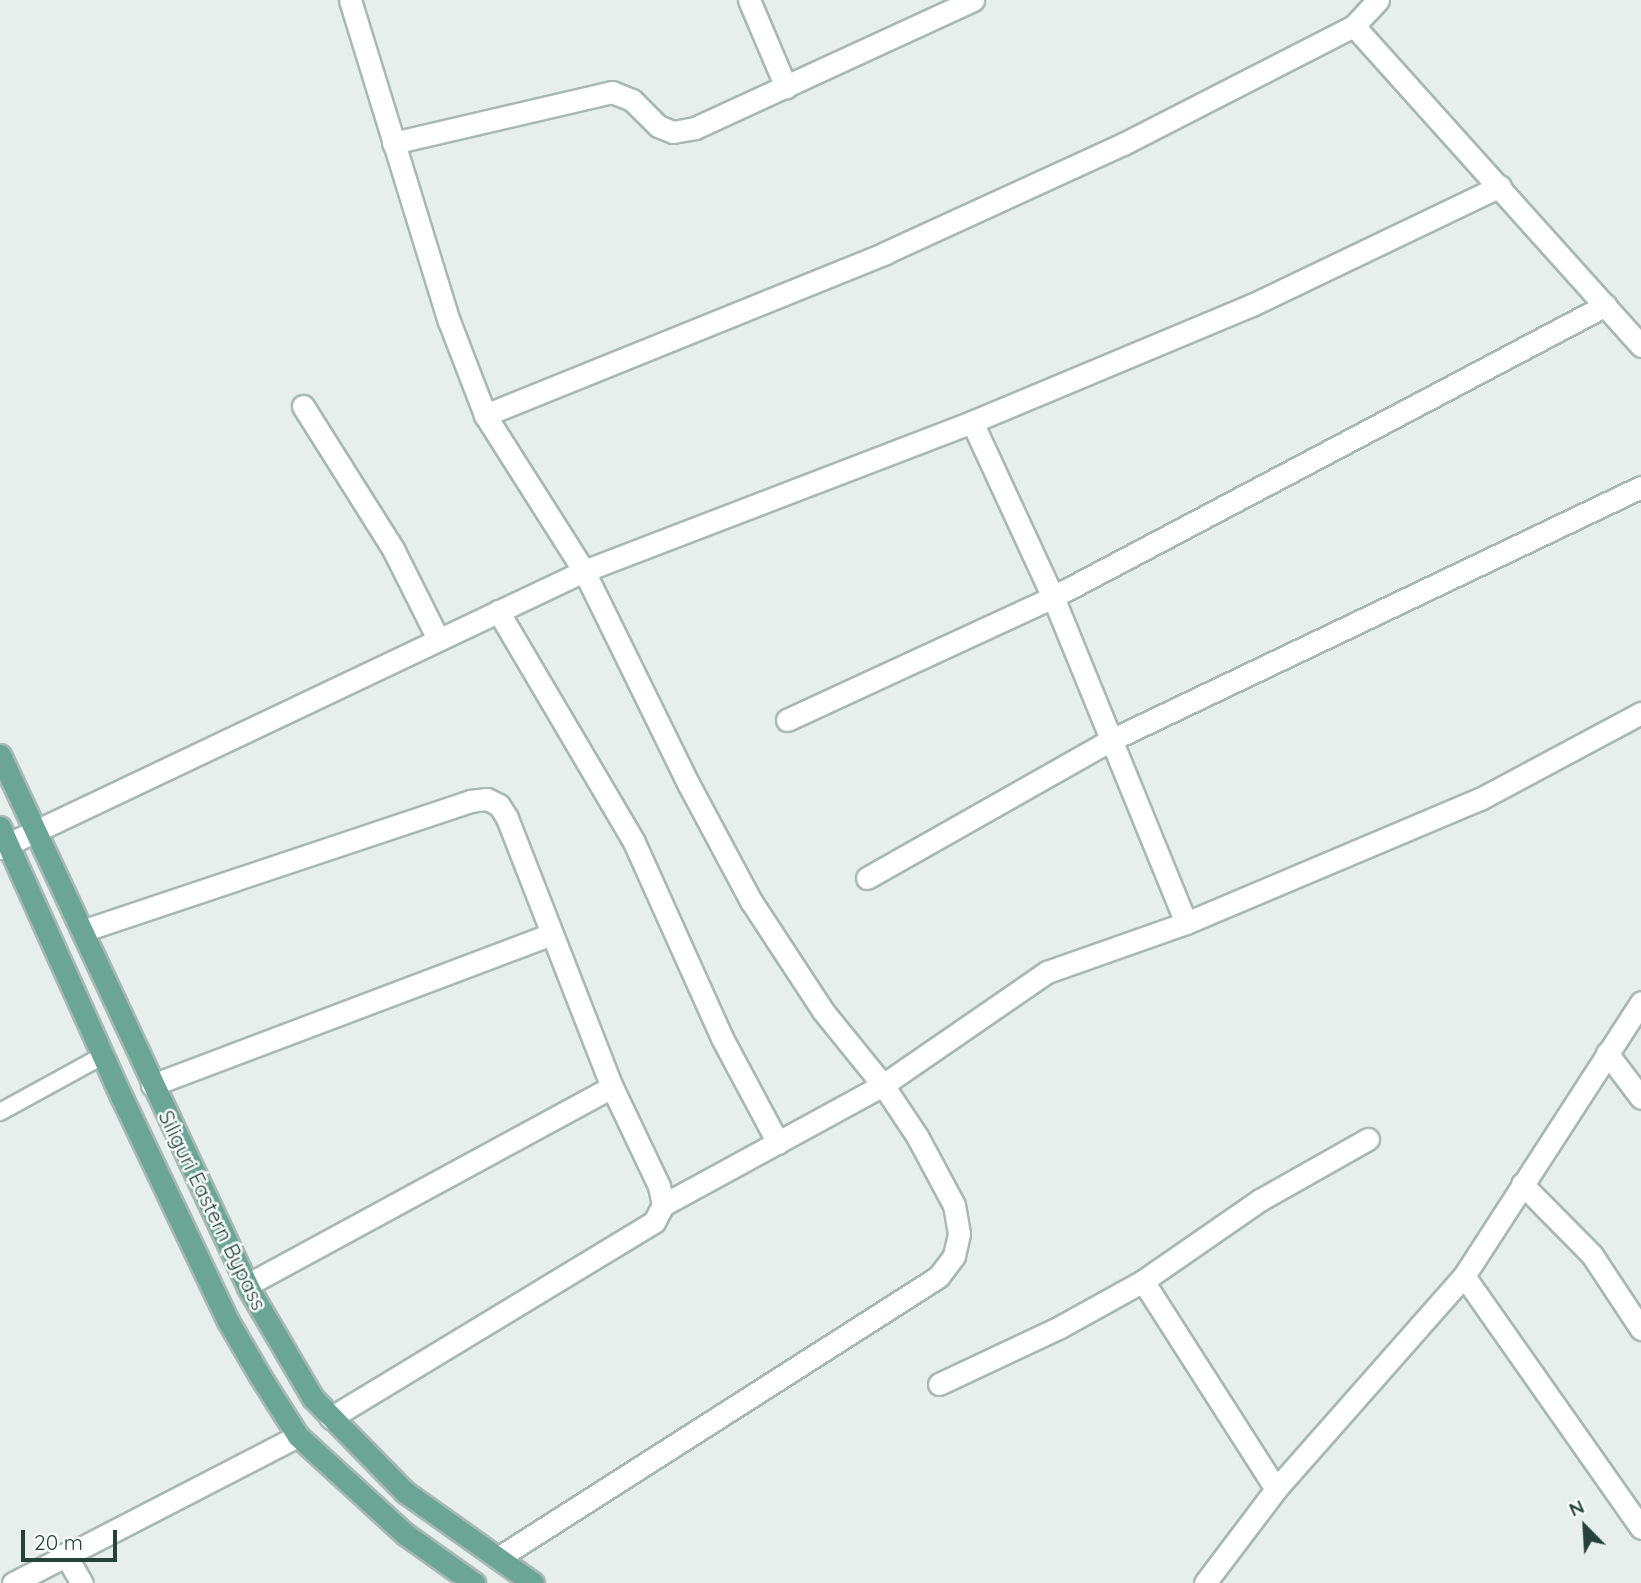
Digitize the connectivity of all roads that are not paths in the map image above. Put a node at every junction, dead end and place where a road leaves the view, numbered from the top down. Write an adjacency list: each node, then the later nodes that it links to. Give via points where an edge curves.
1 (350, 0): 7 (street)
2 (749, 0): 6 (street)
3 (973, 0): 6 (street)
4 (1378, 0): 5 (street)
5 (1354, 26): 8 (street); 12 (street, via 1123,144 885,253)
6 (786, 87): 7 (street, via 695,128 673,132 659,126 632,100 612,92)
7 (393, 143): 12 (street, via 449,321)
8 (1500, 186): 9 (street); 13 (street, via 1252,304)
9 (1606, 306): 10 (street); 16 (street)
10 (1641, 346)
11 (303, 406): 18 (street, via 393,550)
12 (485, 415): 15 (street)
13 (972, 422): 15 (street); 16 (street)
14 (1641, 487): 21 (street)
15 (584, 571): 17 (street); 34 (street, via 688,785 751,901 823,1011)
16 (1053, 597): 20 (street); 21 (street)
17 (498, 611): 18 (street); 39 (street, via 634,842 722,1038)
18 (438, 639): 23 (street)
19 (1641, 713): 26 (street, via 1480,799)
20 (788, 720)
21 (1111, 740): 25 (street); 26 (street)
22 (0, 755): 23 (main road, Siliguri Eastern Bypass)
23 (36, 831): 24 (street); 27 (main road, Siliguri Eastern Bypass)
24 (3, 839): 32 (main road, Siliguri Eastern Bypass)
25 (867, 878)
26 (1186, 923): 34 (street, via 1047,972)
27 (82, 931): 28 (street, via 487,799 499,805 507,818); 33 (main road, Siliguri Eastern Bypass)
28 (551, 934): 33 (street); 35 (street)
29 (1641, 1002): 30 (street)
30 (1631, 1030): 31 (street)
31 (1607, 1054): 36 (street); 40 (street)
32 (104, 1055): 37 (lane); 48 (main road, Siliguri Eastern Bypass, via 229,1321)
33 (152, 1085): 44 (main road, Siliguri Eastern Bypass)
34 (883, 1085): 39 (street); 52 (street, via 954,1205 957,1245 938,1277)
35 (612, 1087): 41 (street, via 659,1186); 44 (street)
36 (1641, 1098)
37 (0, 1112)
38 (1368, 1139): 43 (street, via 1259,1200)
39 (778, 1143): 41 (street)
40 (1522, 1184): 42 (street); 45 (street, via 1592,1255)
41 (663, 1205): 47 (street, via 653,1222)
42 (1464, 1276): 49 (street); 50 (street)
43 (1143, 1281): 46 (street, via 1060,1327); 49 (street)
44 (247, 1285): 47 (main road, Siliguri Eastern Bypass, via 287,1358)
45 (1641, 1329)
46 (939, 1384)
47 (331, 1418): 52 (main road, Siliguri Eastern Bypass, via 405,1492)
48 (298, 1436): 51 (street); 55 (main road, Siliguri Eastern Bypass, via 405,1534)
49 (1276, 1489): 57 (street)
50 (1641, 1528)
51 (65, 1554): 53 (street); 54 (street)
52 (498, 1558): 56 (main road, Siliguri Eastern Bypass)
53 (13, 1583)
54 (82, 1583)
55 (474, 1583)
56 (533, 1583)
57 (1205, 1583)

